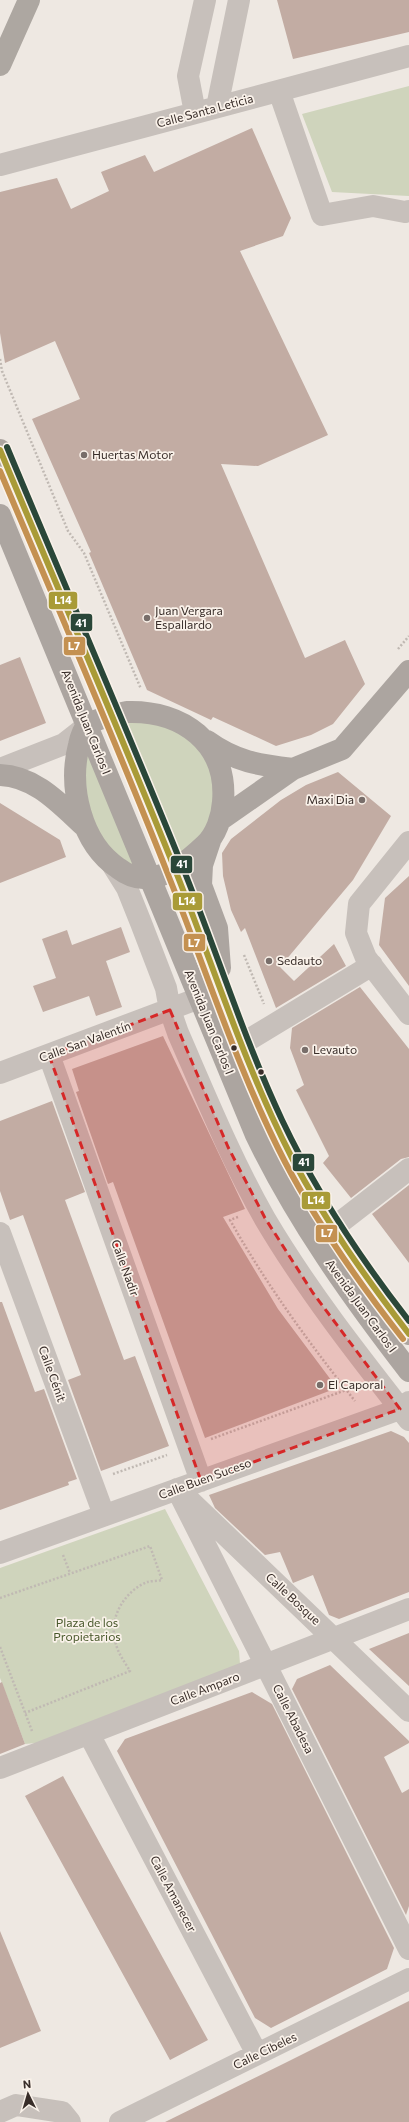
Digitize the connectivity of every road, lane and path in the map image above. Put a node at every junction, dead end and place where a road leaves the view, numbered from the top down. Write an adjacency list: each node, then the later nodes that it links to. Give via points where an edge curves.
1 (29, 0): 5 (highway)
2 (204, 0): 8 (street, via 188,76)
3 (239, 0): 7 (street)
4 (409, 56): 6 (street, Calle Santa Leticia)
5 (0, 65)
6 (279, 91): 7 (street, Calle Santa Leticia); 10 (street, via 322,215 373,206)
7 (217, 107): 8 (street, Calle Santa Leticia)
8 (195, 113): 9 (street, Calle Santa Leticia)
9 (0, 165)
10 (408, 215)
11 (0, 359): 17 (path, via 2,371 68,531 84,553)
12 (0, 450): 18 (main road, Avenida Juan Carlos I)
13 (0, 515): 19 (main road, Avenida Juan Carlos I)
14 (409, 636): 15 (path)
15 (394, 654)
16 (409, 671): 22 (main road, via 342,749)
17 (143, 693)
18 (112, 716): 19 (main road); 20 (main road, via 138,712 159,714); 28 (main road, Avenida Juan Carlos I)
19 (87, 726): 21 (street, via 64,744); 24 (main road, via 81,738 76,767 78,798); 29 (main road, Avenida Juan Carlos I)
20 (200, 735): 22 (main road, via 216,748 242,760 269,767); 25 (main road, via 212,750 220,769 224,796)
21 (0, 769)
22 (294, 769): 25 (main road)
23 (0, 775): 24 (main road, via 21,778 42,789)
24 (84, 826): 27 (main road, via 102,854)
25 (217, 826): 28 (main road, via 207,843); 32 (main road, via 204,856 201,885 217,928)
26 (409, 842): 31 (street, via 359,904 356,934 366,958)
27 (112, 864): 29 (main road, via 134,877); 34 (street, via 129,894 166,988)
28 (175, 870): 29 (main road); 32 (main road, Avenida Juan Carlos I)
29 (150, 878): 33 (main road, Avenida Juan Carlos I)
30 (243, 952): 36 (path)
31 (372, 965): 35 (street); 36 (street)
32 (221, 990): 33 (street, Calle San Valentín); 37 (main road, Avenida Juan Carlos I)
33 (199, 998): 34 (street, Calle San Valentín); 44 (main road, Avenida Juan Carlos I, via 245,1110 291,1203 338,1276)
34 (170, 1010): 38 (street, Calle San Valentín); 45 (street, via 228,1147 265,1218 313,1294)
35 (409, 1014)
36 (272, 1026): 37 (street)
37 (242, 1044): 41 (main road, Avenida Juan Carlos I, via 292,1157)
38 (49, 1055): 39 (street, Calle San Valentín); 46 (street, Calle Nadir)
39 (0, 1073)
40 (409, 1169): 41 (street)
41 (333, 1228): 43 (main road, Avenida Juan Carlos I)
42 (0, 1233): 48 (street, Calle Cénit)
43 (405, 1322)
44 (409, 1371)
45 (406, 1410): 46 (street, Calle Buen Suceso)
46 (201, 1481): 47 (street, Calle Buen Suceso)
47 (177, 1489): 48 (street, Calle Buen Suceso); 52 (street, Calle Bosque); 54 (street, Calle Abadesa)
48 (104, 1515): 49 (street, Calle Buen Suceso)
49 (0, 1553)
50 (0, 1598): 56 (path, via 150,1546 162,1580 148,1582 134,1589 123,1601 115,1618 114,1639 120,1656 130,1671)
51 (409, 1609): 52 (street, Calle Amparo)
52 (335, 1638): 54 (street, Calle Amparo); 55 (street, Calle Bosque)
53 (0, 1647): 56 (path)
54 (266, 1665): 57 (street, Calle Amparo); 60 (street, Calle Abadesa)
55 (409, 1711)
56 (25, 1713): 58 (path)
57 (89, 1734): 59 (street, Calle Amparo); 62 (street, Calle Amanecer)
58 (34, 1736)
59 (0, 1768)
60 (409, 1949)
61 (409, 1979): 62 (street, Calle Cibeles)
62 (257, 2054): 65 (street, Calle Cibeles)
63 (0, 2112): 64 (street, via 16,2105 62,2112)
64 (70, 2122)
65 (120, 2122)

